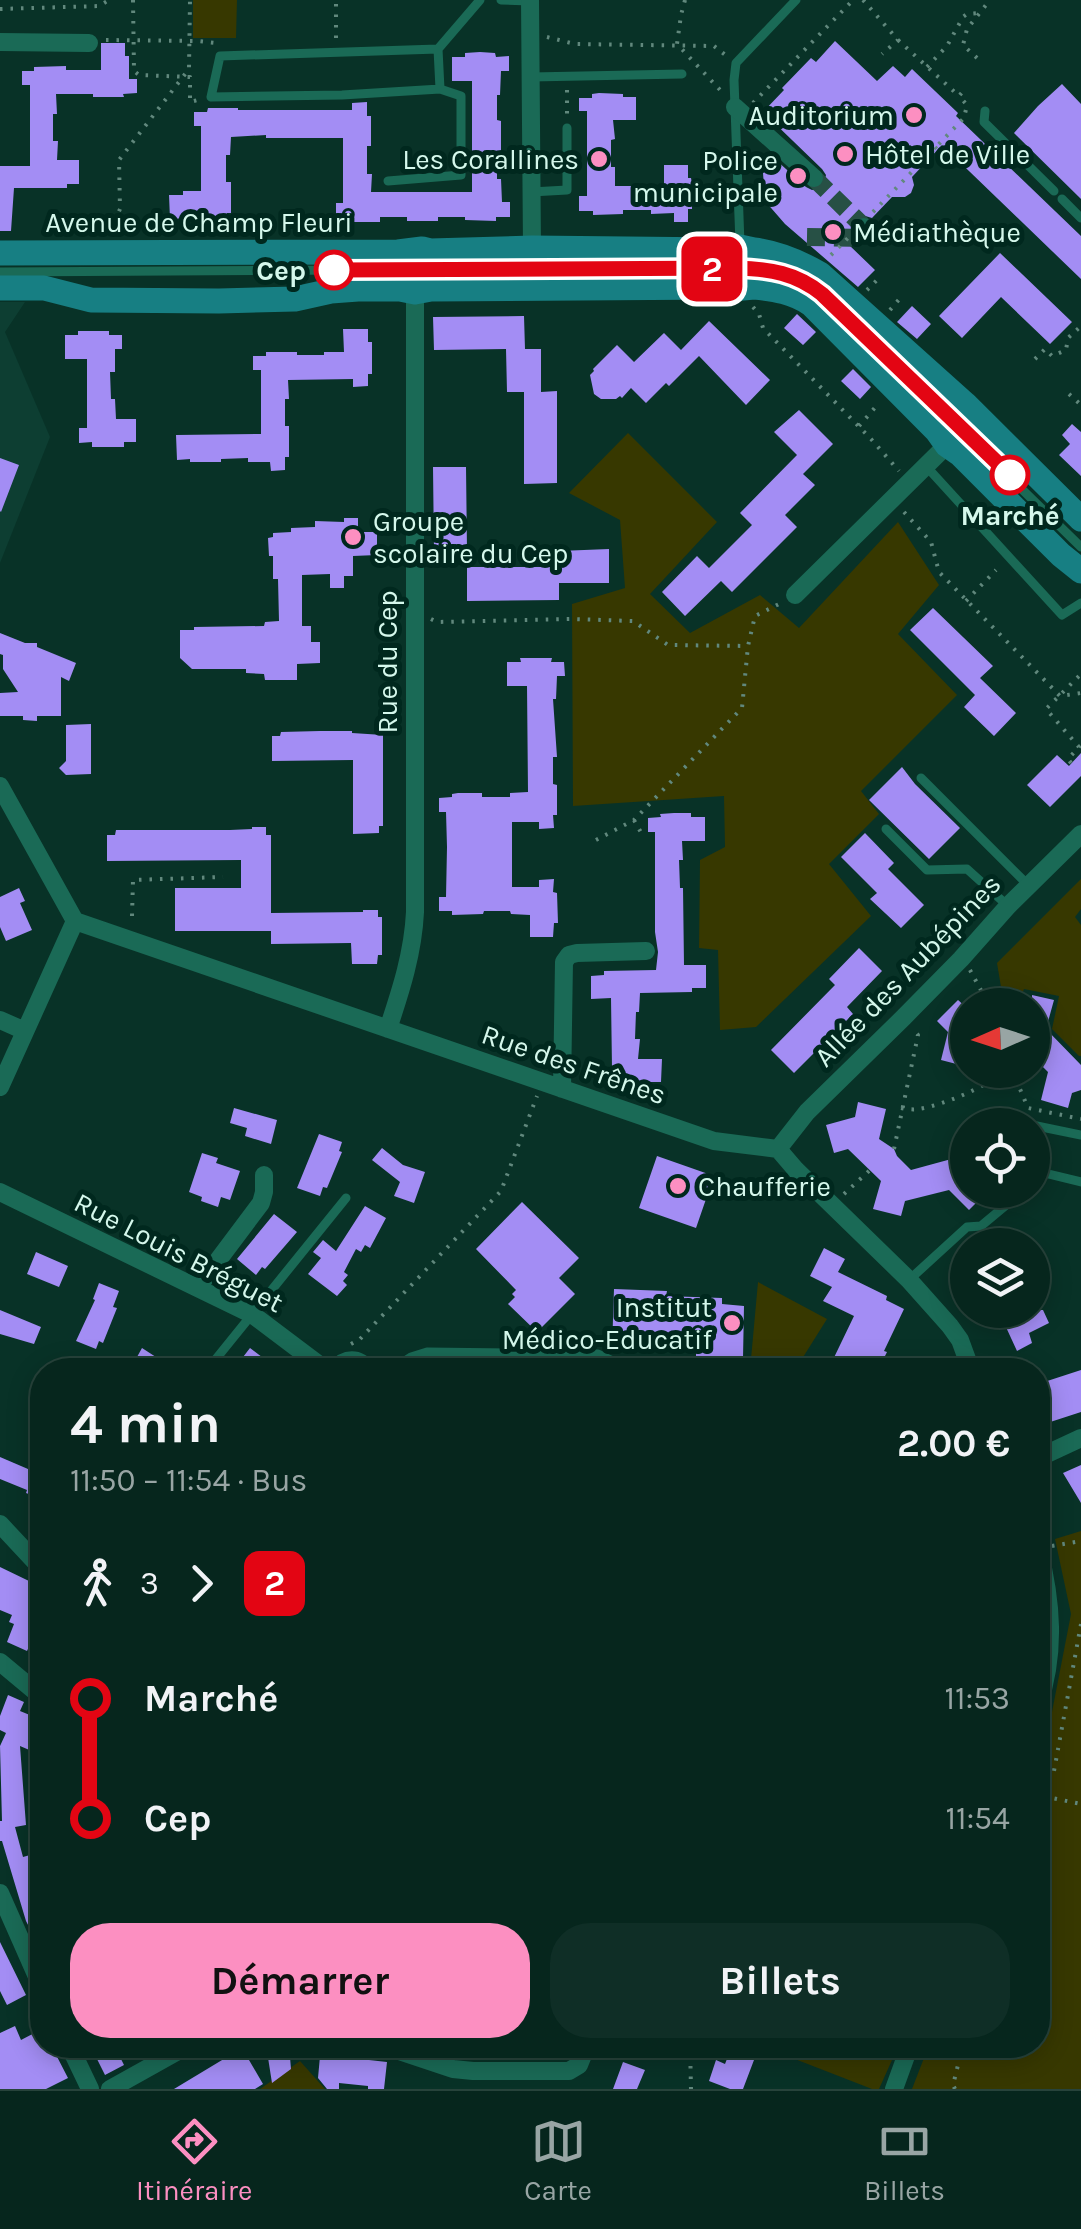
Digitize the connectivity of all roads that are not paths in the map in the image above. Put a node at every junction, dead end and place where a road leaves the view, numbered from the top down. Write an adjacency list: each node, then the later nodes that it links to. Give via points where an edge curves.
1 (480, 0): 7 (lane)
2 (501, 0): 3 (lane)
3 (530, 0): 9 (street)
4 (796, 0): 11 (lane, via 736,63)
5 (0, 42): 6 (street)
6 (90, 43)
7 (438, 50): 10 (lane); 10 (lane, via 220,56 211,97)
8 (682, 74): 9 (lane)
9 (531, 77): 16 (street)
10 (440, 89): 15 (lane, via 462,96 461,175)
11 (739, 110): 14 (street); 20 (lane)
12 (985, 111): 17 (lane, via 984,122)
13 (567, 128): 16 (lane, via 567,190)
14 (814, 178)
15 (388, 181)
16 (532, 192): 18 (street)
17 (1081, 218)
18 (532, 248): 20 (street, Avenue de Champ Fleuri); 22 (street, Avenue de Champ Fleuri)
19 (0, 253): 22 (street, Avenue de Champ Fleuri)
20 (738, 266): 22 (street, Avenue de Champ Fleuri); 24 (street, Avenue de Champ Fleuri, via 811,304); 24 (street, Avenue de Champ Fleuri, via 773,252 820,274)
21 (0, 272): 22 (lane, Avenue de Champ Fleuri)
22 (415, 273): 23 (street, Avenue de Champ Fleuri, via 295,300 91,300 44,288); 40 (street, Rue du Cep, via 414,938)
23 (0, 288)
24 (960, 431): 25 (street); 26 (street, Avenue de Champ Fleuri); 27 (lane, Avenue de Champ Fleuri); 28 (street, Avenue de Champ Fleuri, via 1061,555)
25 (925, 465): 29 (street); 30 (lane, via 1062,614)
26 (1081, 519)
27 (1081, 546)
28 (1081, 570)
29 (795, 595)
30 (1081, 603)
31 (921, 778): 35 (lane)
32 (0, 786): 37 (street)
33 (886, 829): 36 (lane, via 928,870 967,870)
34 (1081, 834): 35 (street, Allée des Aubépines)
35 (1028, 885): 36 (street, Allée des Aubépines)
36 (1008, 906): 46 (street, Allée des Aubépines)
37 (74, 921): 40 (street, Rue des Frênes); 41 (street)
38 (646, 951): 43 (street, via 577,953 564,962)
39 (0, 1020): 41 (street)
40 (388, 1029): 43 (street, Rue des Frênes)
41 (25, 1031): 42 (street)
42 (0, 1087)
43 (562, 1089): 46 (street, Rue des Frênes, via 714,1141)
44 (1050, 1129): 45 (lane)
45 (1081, 1135)
46 (778, 1149): 53 (street)
47 (1050, 1174): 49 (lane)
48 (264, 1175): 54 (street, via 261,1203)
49 (1081, 1182)
50 (0, 1192): 54 (street, Rue Louis Bréguet)
51 (346, 1198): 55 (lane)
52 (1003, 1208): 53 (lane, via 982,1226 967,1227)
53 (909, 1280): 60 (street, via 950,1326)
54 (198, 1287): 55 (street, Rue Louis Bréguet)
55 (253, 1315): 56 (lane); 57 (street, Rue Louis Bréguet)
56 (217, 1358)
57 (310, 1358)
58 (408, 1358): 59 (lane, via 427,1352)
59 (606, 1358)
60 (966, 1358)
61 (1081, 1438): 62 (street)
62 (1050, 1452)
63 (0, 1524): 64 (street)
64 (30, 1556)
65 (0, 1662): 66 (street)
66 (30, 1687)
67 (0, 1893): 68 (street)
68 (30, 1961)
69 (75, 2058): 74 (street)
70 (162, 2058): 75 (street)
71 (420, 2058): 72 (street, via 473,2072 569,2071)
72 (582, 2058)
73 (905, 2058): 76 (street)
74 (90, 2089)
75 (110, 2089)
76 (894, 2089)

